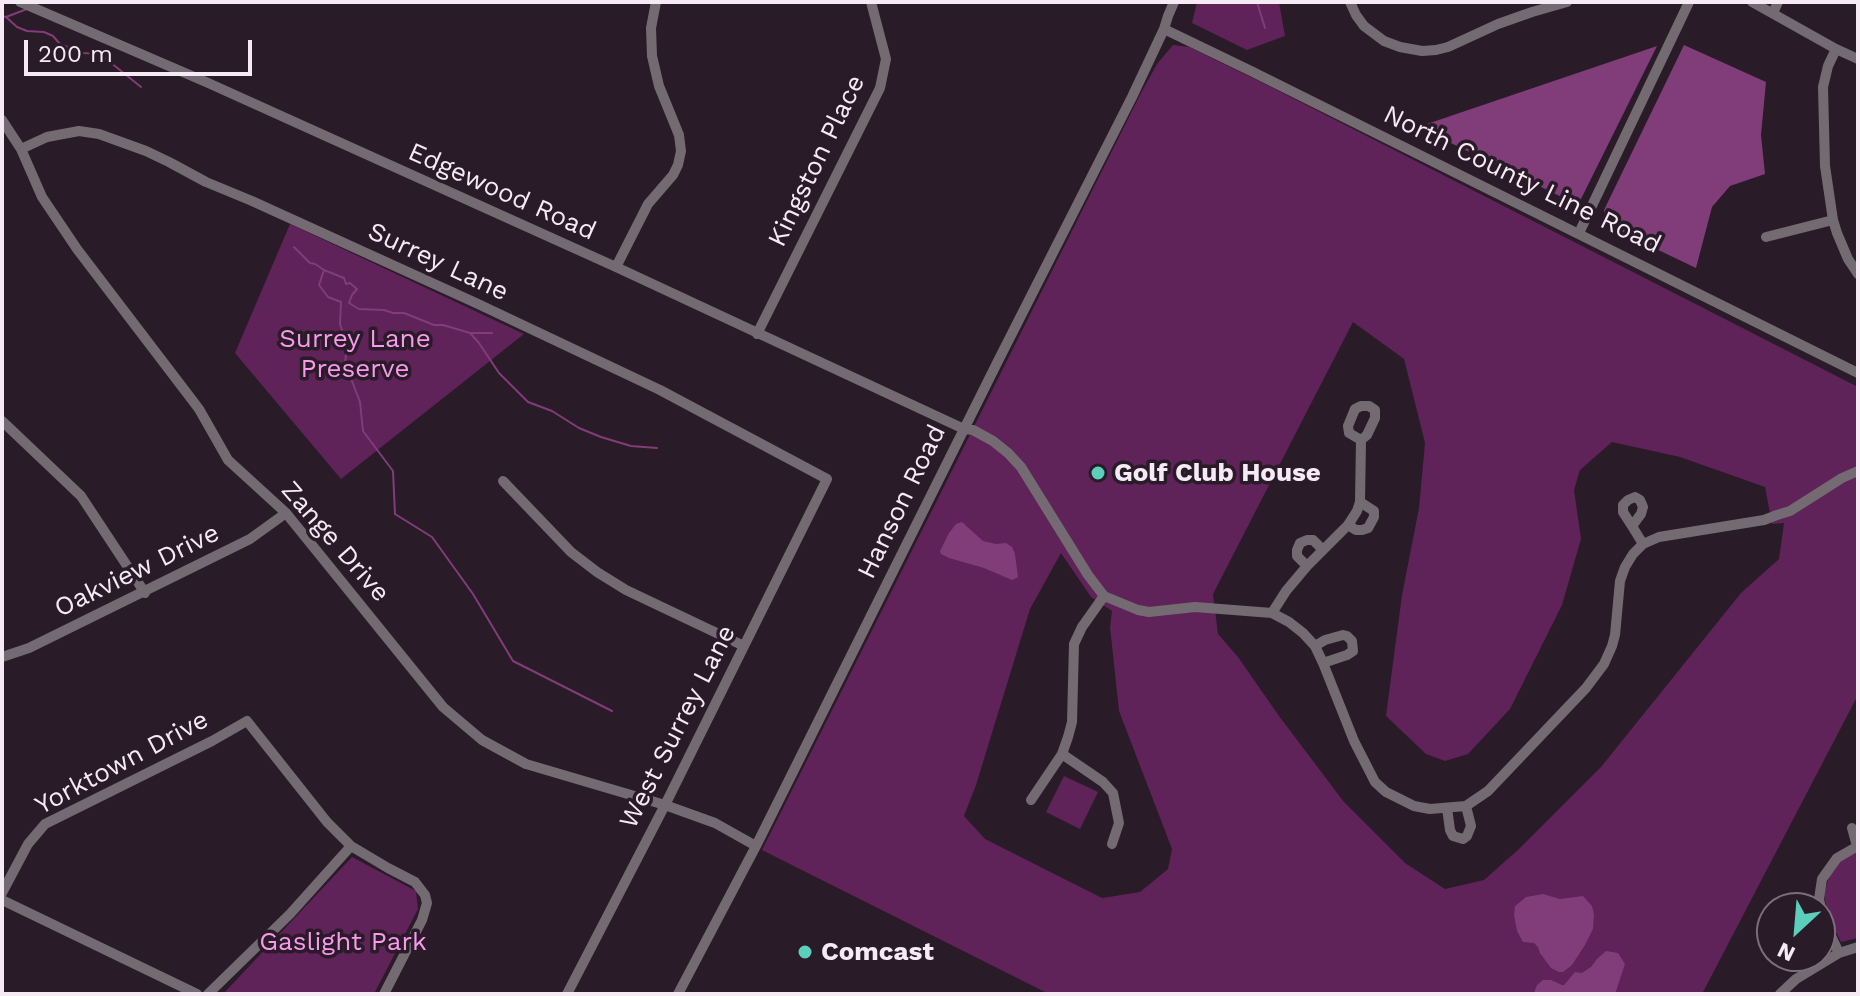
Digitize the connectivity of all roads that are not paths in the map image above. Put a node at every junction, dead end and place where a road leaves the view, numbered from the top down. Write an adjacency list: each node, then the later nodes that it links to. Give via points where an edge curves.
1 (21, 2): 19 (street, Edgewood Road)
2 (656, 2): 19 (street, via 652,56 681,151 673,175 648,204)
3 (871, 2): 21 (street, Kingston Place, via 886,59 880,88)
4 (1174, 2): 11 (street, Hanson Road)
5 (1350, 2): 6 (street, via 1356,15 1384,41 1422,51 1448,47)
6 (1567, 2)
7 (1689, 2): 17 (street)
8 (1752, 2): 10 (street)
9 (1778, 2): 10 (street)
10 (1773, 13): 12 (street)
11 (1164, 29): 17 (street, North County Line Road); 24 (street, Hanson Road)
12 (1836, 49): 13 (street); 16 (street, via 1822,93)
13 (1858, 59)
14 (2, 120): 15 (street, Zange Drive)
15 (21, 149): 27 (street, Surrey Lane, via 79,131 146,151 660,390); 30 (street, Zange Drive, via 42,197 199,409 228,460)
16 (1833, 220): 18 (street); 20 (street)
17 (1579, 233): 22 (street, North County Line Road)
18 (1766, 237)
19 (616, 267): 21 (street, Edgewood Road)
20 (1858, 274)
21 (757, 334): 24 (street, Edgewood Road)
22 (1858, 373)
23 (2, 421): 36 (street, via 81,496)
24 (964, 429): 37 (street, Edgewood Road, via 993,441 1015,460); 51 (street, Hanson Road)
25 (1361, 440): 29 (street)
26 (1858, 471): 33 (street, via 1790,511 1764,520)
27 (827, 479): 39 (street, West Surrey Lane)
28 (503, 481): 39 (street, via 597,572)
29 (1360, 502): 31 (street); 31 (street, via 1374,511 1374,517 1362,530)
30 (286, 513): 36 (street, Oakview Drive, via 250,539); 45 (street, Zange Drive, via 433,696 470,731 526,764)
31 (1348, 525): 34 (street)
32 (1632, 526): 33 (street)
33 (1643, 544): 46 (street, via 1620,581 1615,635 1604,664 1502,778)
34 (1323, 550): 35 (street); 35 (street, via 1313,540 1300,543 1297,556)
35 (1307, 566): 38 (street)
36 (145, 593): 41 (street, Oakview Drive)
37 (1104, 596): 38 (street, via 1149,612 1195,607); 43 (street, via 1075,637 1072,722)
38 (1272, 613): 40 (street)
39 (744, 646): 45 (street, West Surrey Lane)
40 (1315, 646): 42 (street); 42 (street, via 1343,635 1352,641 1353,651)
41 (2, 657)
42 (1323, 663): 47 (street, via 1375,782 1414,806)
43 (1062, 754): 44 (street); 49 (street, via 1113,793 1119,823)
44 (1031, 800)
45 (665, 805): 51 (street, Zange Drive, via 715,823); 60 (street, West Surrey Lane)
46 (1466, 806): 47 (street); 47 (street, via 1471,826 1463,839 1453,836)
47 (1447, 808)
48 (1852, 828): 52 (street)
49 (1112, 844)
50 (351, 846): 53 (street, Yorktown Drive, via 247,721 45,824); 58 (street); 59 (street, via 415,882 427,903)
51 (756, 846): 61 (street, Hanson Road)
52 (1857, 846): 56 (street, via 1837,858 1822,879 1823,919)
53 (2, 893)
54 (2, 900): 57 (street)
55 (1858, 947): 56 (street)
56 (1839, 953): 62 (street)
57 (197, 994)
58 (208, 994)
59 (384, 994)
60 (567, 994)
61 (678, 994)
62 (1780, 994)

